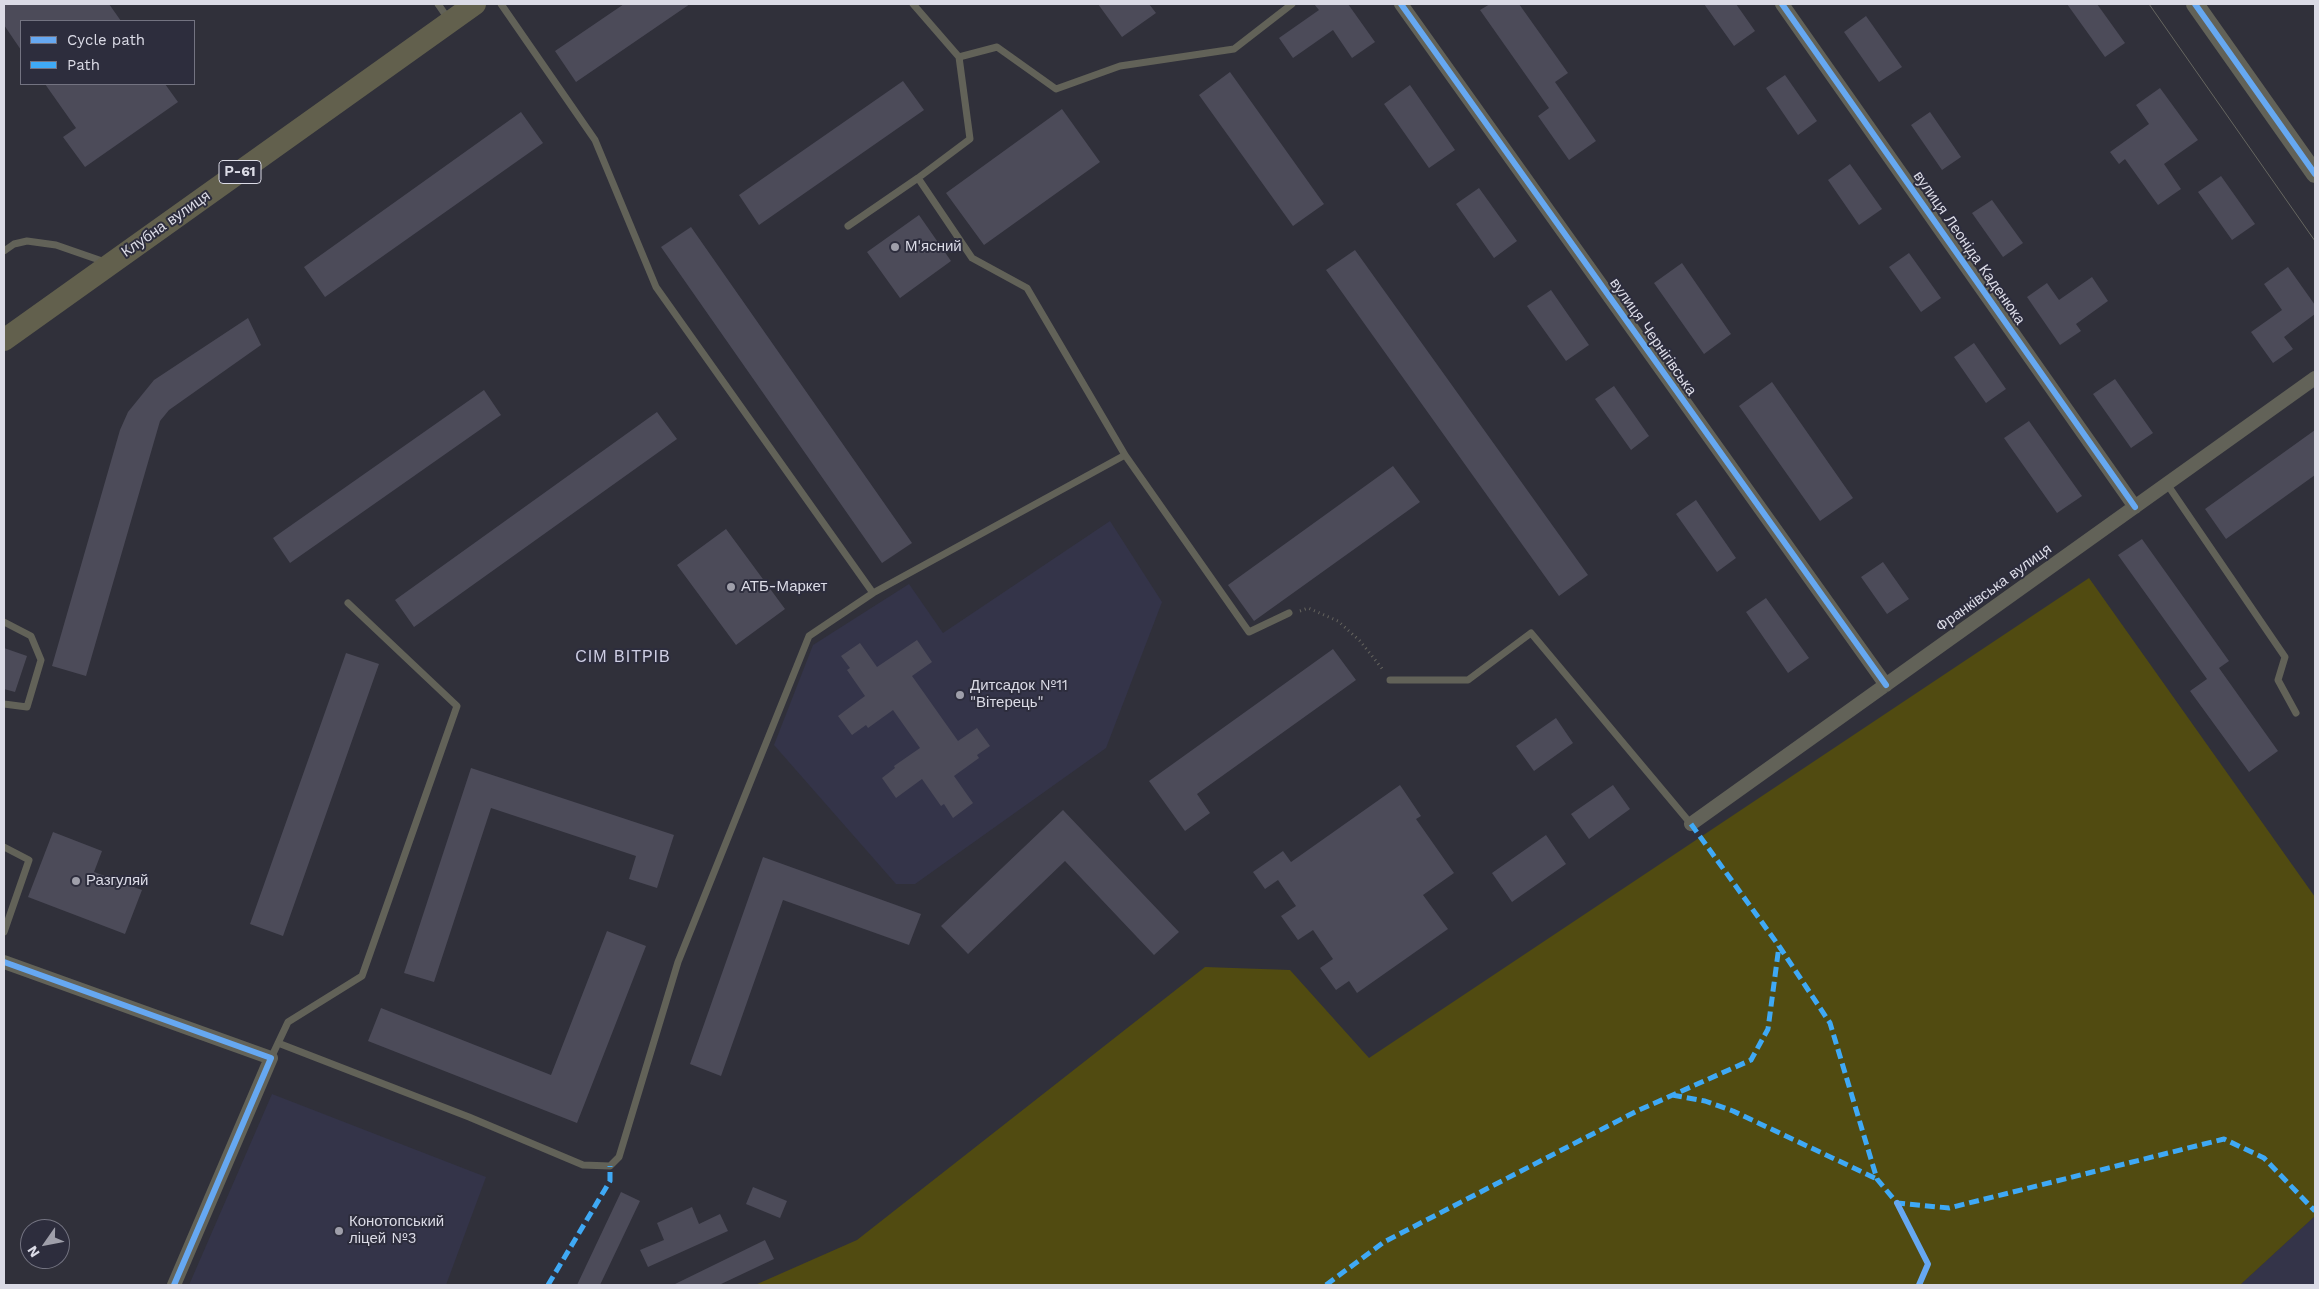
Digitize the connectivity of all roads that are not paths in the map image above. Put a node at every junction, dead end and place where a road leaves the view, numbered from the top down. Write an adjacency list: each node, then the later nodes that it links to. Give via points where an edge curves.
1 (475, 4): 8 (main road, Клубна вулиця / Р-61)
2 (501, 4): 20 (lane, via 595,140 656,287)
3 (913, 4): 9 (lane)
4 (1292, 4): 9 (lane, via 1234,49 1120,66 1056,89 997,47)
5 (1401, 4): 25 (street, вулиця Чернігівська)
6 (1782, 4): 19 (street, вулиця Леоніда Каденюка)
7 (2196, 4): 10 (street)
8 (444, 13): 14 (main road, Клубна вулиця / Р-61)
9 (959, 57): 11 (lane, via 970,139)
10 (2315, 174)
11 (918, 178): 12 (lane); 17 (lane, via 972,258 1027,288)
12 (848, 226)
13 (4, 251): 14 (lane, via 27,241 56,245)
14 (110, 264): 15 (main road, Клубна вулиця / Р-61)
15 (4, 340)
16 (2315, 378): 18 (street, Франківська вулиця)
17 (1125, 455): 20 (lane); 22 (lane, via 1249,632)
18 (2167, 484): 19 (street, Франківська вулиця); 27 (lane, via 2285,657 2278,680)
19 (2135, 507): 25 (street, Франківська вулиця)
20 (873, 593): 32 (lane, via 809,636 678,962 618,1157 610,1166 583,1165)
21 (348, 603): 32 (lane, via 457,706 362,976 288,1022)
22 (1289, 613)
23 (4, 622): 26 (lane, via 31,636 41,660 27,707)
24 (1390, 680): 28 (lane, via 1468,680 1532,633)
25 (1886, 685): 28 (street, Франківська вулиця)
26 (4, 704)
27 (2296, 713)
28 (1691, 824)
29 (4, 847): 30 (lane, via 29,860)
30 (4, 932)
31 (4, 962): 33 (street)
32 (278, 1043): 33 (lane)
33 (271, 1058): 34 (street)
34 (174, 1285)

